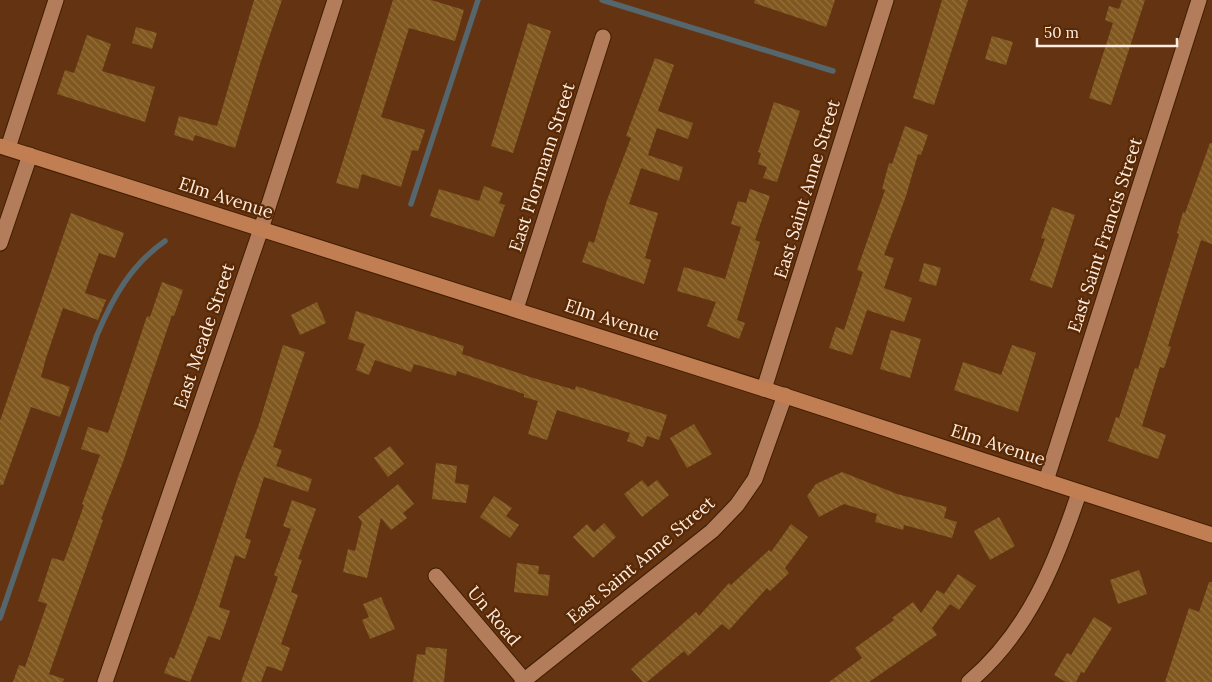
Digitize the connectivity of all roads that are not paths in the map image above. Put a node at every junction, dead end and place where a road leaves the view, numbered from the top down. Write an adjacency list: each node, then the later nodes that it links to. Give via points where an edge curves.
1 (56, 0): 6 (street)
2 (335, 0): 8 (street, East Meade Street)
3 (886, 0): 11 (street, East Saint Anne Street)
4 (1199, 0): 13 (street, East Saint Francis Street)
5 (603, 37): 10 (street, East Flormann Street)
6 (4, 147): 7 (street, Elm Avenue)
7 (30, 155): 8 (street, Elm Avenue); 9 (street)
8 (261, 229): 10 (street, Elm Avenue); 18 (street, East Meade Street)
9 (0, 243)
10 (516, 309): 11 (street, Elm Avenue)
11 (764, 389): 12 (street, Elm Avenue)
12 (784, 395): 13 (street, Elm Avenue); 17 (street, East Saint Anne Street, via 755,479 737,504 712,531)
13 (1046, 481): 14 (street, Elm Avenue)
14 (1079, 493): 15 (street, Elm Avenue); 19 (street, via 1043,587 1001,649)
15 (1212, 535)
16 (436, 576): 17 (street, Un Road)
17 (523, 681)
18 (105, 682)
19 (969, 682)

